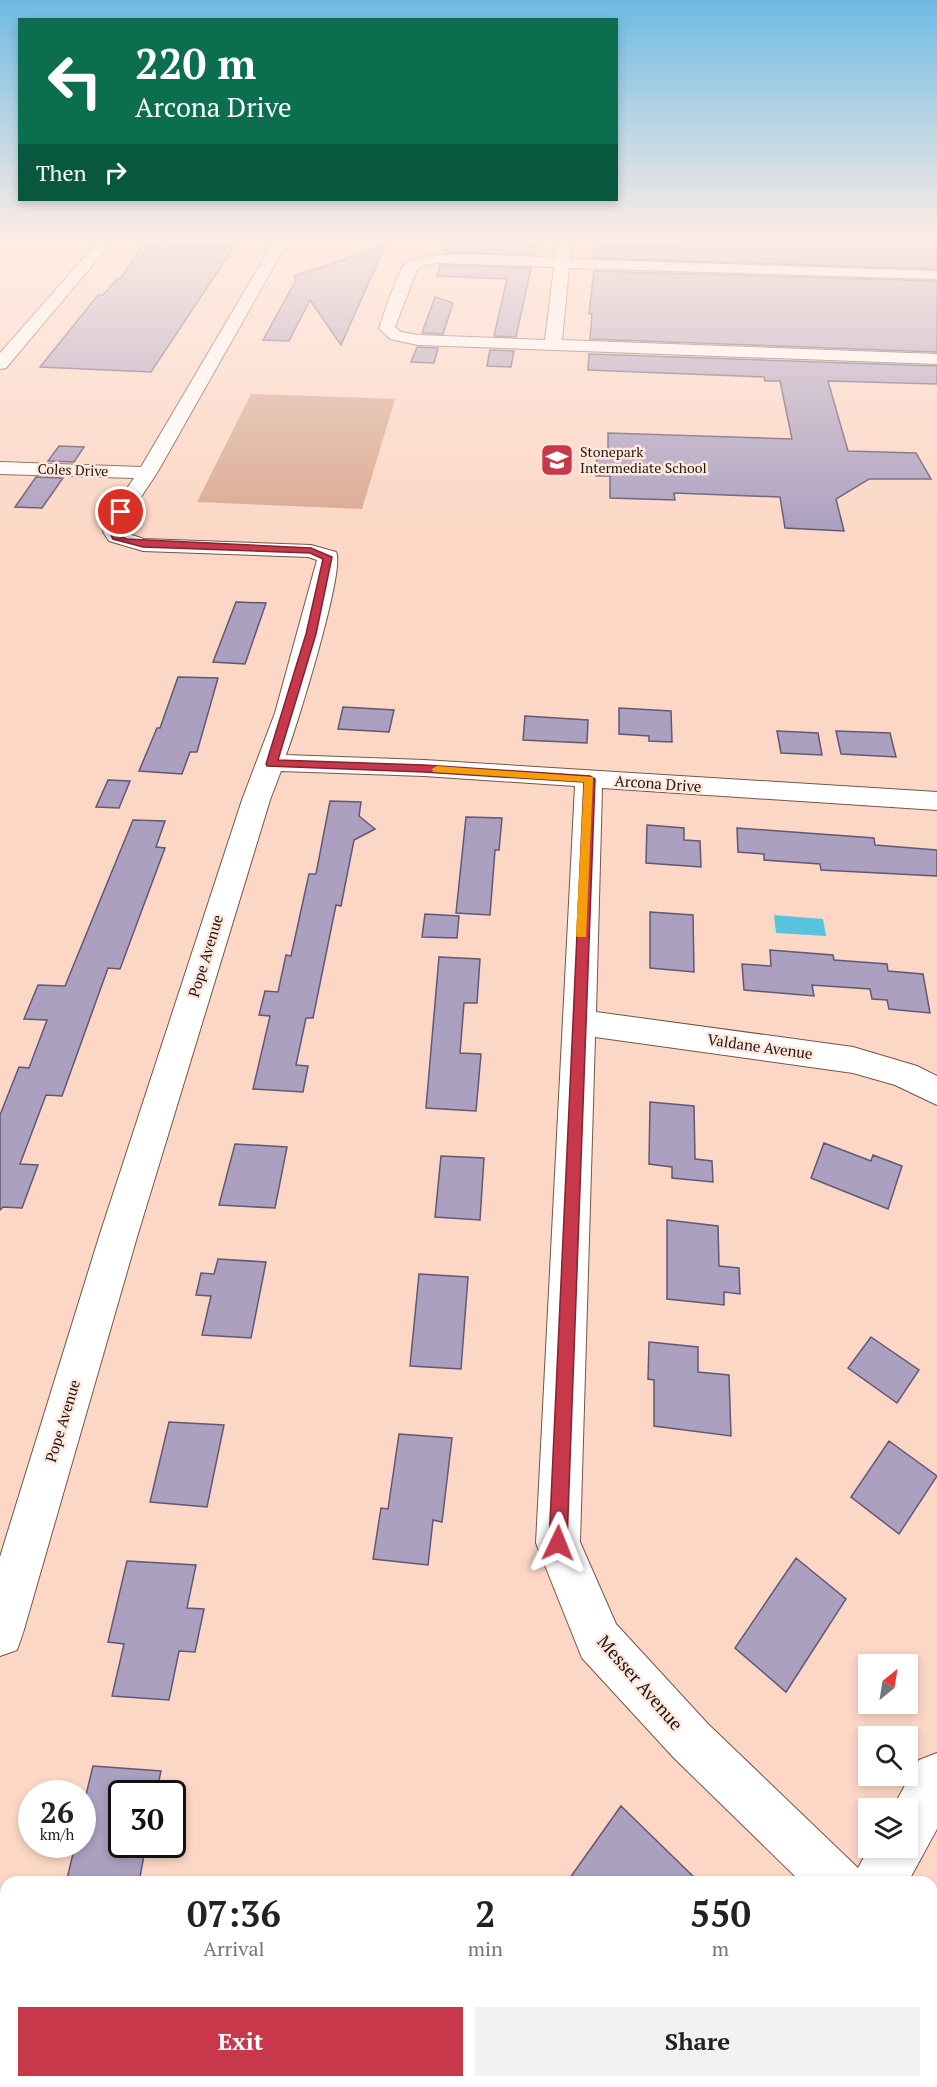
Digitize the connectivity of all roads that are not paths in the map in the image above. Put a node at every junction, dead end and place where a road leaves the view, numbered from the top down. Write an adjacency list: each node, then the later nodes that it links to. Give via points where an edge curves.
1 (26, 333): 7 (street)
2 (228, 333): 9 (street)
3 (393, 333): 5 (street, via 417,340)
4 (554, 333): 5 (street)
5 (553, 345): 6 (street)
6 (937, 359)
7 (0, 364)
8 (0, 468): 9 (street, Coles Drive)
9 (147, 473): 10 (street, Pope Avenue, via 115,523 116,537 143,545 311,551 328,557 311,634)
10 (271, 764): 11 (street, Arcona Drive, via 424,768); 15 (street, Pope Avenue, via 256,800 125,1215)
11 (590, 779): 12 (street, Arcona Drive); 13 (street, Messer Avenue)
12 (937, 801)
13 (578, 1022): 14 (street, Valdane Avenue, via 853,1060 905,1075); 19 (street, Messer Avenue, via 558,1543 599,1641 691,1741)
14 (937, 1091)
15 (0, 1633)
16 (937, 1778): 17 (street)
17 (918, 1813)
18 (892, 1858): 20 (street)
19 (832, 1876)
20 (882, 1876)

